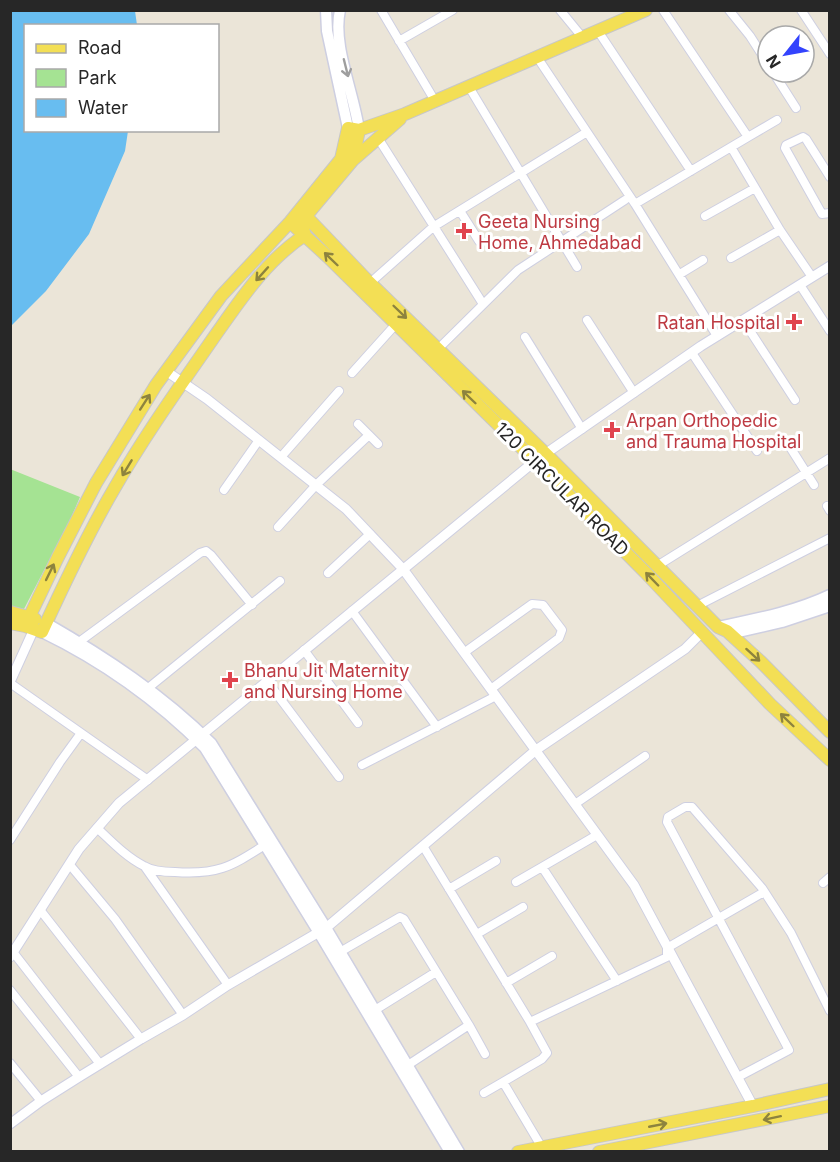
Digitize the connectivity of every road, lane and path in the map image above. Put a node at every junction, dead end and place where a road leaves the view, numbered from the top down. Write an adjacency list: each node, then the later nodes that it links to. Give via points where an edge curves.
1 (326, 10): 24 (main road, via 327,31)
2 (340, 10): 24 (main road, one-way to 24, via 337,24)
3 (381, 10): 14 (street)
4 (453, 10): 14 (street)
5 (560, 10): 12 (street)
6 (646, 10): 10 (main road)
7 (663, 10): 26 (street)
8 (729, 10): 15 (street)
9 (801, 10): 13 (street)
10 (598, 31): 12 (main road); 30 (street)
11 (830, 34): 13 (street)
12 (583, 38): 17 (main road)
13 (820, 40): 16 (street)
14 (399, 41): 20 (street)
15 (756, 45)
16 (830, 54)
17 (537, 57): 19 (main road); 25 (street)
18 (781, 84): 21 (street)
19 (469, 87): 20 (main road); 31 (street)
20 (435, 101): 22 (main road)
21 (796, 108)
22 (405, 114): 24 (main road); 27 (main road)
23 (777, 120): 26 (street)
24 (353, 128): 29 (main road); 37 (main road, via 341,159)
25 (587, 132): 31 (street); 35 (street)
26 (748, 137): 28 (street)
27 (378, 138): 29 (main road); 41 (street)
28 (731, 147): 30 (street); 33 (street)
29 (353, 160): 37 (main road)
30 (691, 171): 35 (street)
31 (522, 173): 36 (street); 45 (street)
32 (830, 177): 38 (street, via 802,137 786,145 822,214)
33 (755, 188): 39 (street); 42 (street)
34 (625, 200): 45 (street)
35 (635, 204): 50 (street)
36 (460, 211): 41 (street); 44 (street)
37 (303, 213): 40 (main road); 43 (main road); 52 (main road, 120 CIRCULAR ROAD)
38 (830, 213)
39 (705, 216)
40 (290, 222): 43 (main road, 120 CIRCULAR ROAD); 63 (main road, via 221,296)
41 (433, 227): 52 (street); 54 (street)
42 (780, 230): 46 (street); 51 (street)
43 (305, 235): 57 (main road, 120 CIRCULAR ROAD, one-way to 43); 65 (main road, one-way to 65, via 287,246 246,293)
44 (479, 241)
45 (563, 241): 49 (street); 54 (street, via 518,270)
46 (731, 258)
47 (703, 260): 50 (street)
48 (830, 266): 51 (street)
49 (577, 267)
50 (680, 274): 59 (street)
51 (812, 278): 53 (street)
52 (370, 283): 61 (main road, 120 CIRCULAR ROAD, one-way to 61)
53 (800, 285): 56 (street); 58 (street)
54 (483, 304): 61 (street)
55 (587, 320): 67 (street)
56 (743, 320): 59 (street); 68 (street)
57 (396, 324): 64 (street); 77 (main road, 120 CIRCULAR ROAD, one-way to 57)
58 (830, 331)
59 (717, 336): 62 (street)
60 (525, 337): 70 (street)
61 (438, 349): 77 (main road, 120 CIRCULAR ROAD)
62 (692, 353): 67 (street); 75 (street)
63 (166, 371): 65 (street); 97 (main road, one-way to 63, via 96,483)
64 (352, 374)
65 (183, 381): 72 (street); 97 (main road, one-way to 97, via 112,491)
66 (339, 391): 76 (street)
67 (634, 393): 70 (street)
68 (795, 400)
69 (358, 424): 71 (street)
70 (582, 429): 77 (street)
71 (369, 435): 73 (street); 80 (street)
72 (259, 440): 76 (street); 82 (street)
73 (378, 444)
74 (790, 447): 79 (street)
75 (758, 451)
76 (281, 457): 80 (street)
77 (541, 457): 86 (main road, 120 CIRCULAR ROAD); 87 (street); 99 (main road, 120 CIRCULAR ROAD, one-way to 77)
78 (830, 458): 79 (street)
79 (807, 472): 81 (street); 86 (street)
80 (316, 485): 83 (street); 84 (street)
81 (814, 485)
82 (224, 490)
83 (278, 528)
84 (370, 534): 87 (street); 88 (street)
85 (830, 538): 92 (street)
86 (657, 566): 92 (main road, 120 CIRCULAR ROAD)
87 (403, 569): 94 (street); 105 (street)
88 (328, 573)
89 (280, 581): 91 (street)
90 (830, 595): 98 (main road, via 780,613)
91 (252, 605): 101 (street, via 206,551); 108 (street)
92 (697, 606): 98 (main road, 120 CIRCULAR ROAD)
93 (830, 606): 100 (main road)
94 (352, 611): 104 (street); 111 (street)
95 (10, 612): 97 (main road)
96 (10, 622): 97 (main road)
97 (35, 625): 101 (main road); 107 (street); 114 (main road, via 116,675)
98 (718, 627): 99 (main road); 100 (main road, 120 CIRCULAR ROAD)
99 (702, 632): 102 (main road, 120 CIRCULAR ROAD); 103 (street)
100 (730, 634): 102 (main road); 112 (main road, 120 CIRCULAR ROAD, one-way to 112)
101 (79, 642): 108 (main road)
102 (711, 642): 103 (street); 117 (main road, 120 CIRCULAR ROAD, one-way to 102)
103 (685, 649): 115 (street)
104 (304, 650): 106 (street); 110 (street)
105 (465, 652): 109 (street); 109 (street, via 532,604 543,605 562,630 559,638)
106 (267, 681): 114 (street); 119 (street)
107 (10, 683): 113 (street)
108 (147, 689): 114 (main road, via 189,721)
109 (493, 692): 111 (street); 115 (street)
110 (358, 723)
111 (437, 727): 118 (street)
112 (830, 732)
113 (81, 733): 120 (street); 124 (street)
114 (199, 737): 120 (street); 125 (main road); 137 (main road, via 211,743)
115 (536, 750): 121 (street); 126 (street)
116 (645, 756): 121 (street)
117 (830, 760)
118 (362, 765)
119 (339, 777)
120 (148, 780): 122 (street, via 119,803)
121 (575, 804): 123 (street)
122 (97, 828): 128 (street); 129 (street)
123 (597, 835): 130 (street); 139 (street, via 634,885)
124 (10, 840)
125 (265, 845): 129 (street, via 217,871 194,874); 137 (main road)
126 (423, 846): 132 (street); 137 (street)
127 (496, 861): 132 (street)
128 (70, 865): 135 (street); 150 (street, via 115,919)
129 (145, 867): 146 (street)
130 (542, 867): 131 (street); 144 (street)
131 (516, 882)
132 (449, 889): 138 (street)
133 (765, 892): 136 (street); 136 (street, via 692,807 685,807 668,817 667,822); 149 (street, via 791,933)
134 (523, 907): 138 (street)
135 (41, 911): 141 (street); 153 (street)
136 (720, 918): 139 (street); 159 (street, via 789,1050)
137 (322, 929): 140 (main road); 146 (street); 172 (main road)
138 (477, 934): 145 (street)
139 (667, 948): 144 (street, via 667,957); 159 (street)
140 (340, 952): 143 (street, via 400,917); 148 (main road)
141 (12, 955): 156 (street)
142 (552, 956): 145 (street)
143 (436, 972): 148 (street); 152 (street)
144 (617, 981): 151 (street)
145 (506, 983): 151 (street)
146 (228, 985): 150 (street)
147 (10, 990): 158 (street)
148 (375, 1010): 157 (main road)
149 (830, 1011)
150 (183, 1015): 153 (street)
151 (530, 1022): 160 (street, via 547,1053)
152 (469, 1025): 154 (street); 157 (street)
153 (141, 1039): 156 (street)
154 (485, 1054)
155 (10, 1063): 163 (street)
156 (100, 1064): 158 (street)
157 (408, 1065): 173 (main road)
158 (79, 1077): 163 (street)
159 (738, 1077): 164 (street)
160 (503, 1082): 162 (street); 169 (street)
161 (830, 1089): 164 (main road)
162 (484, 1094)
163 (41, 1101): 166 (street)
164 (753, 1106): 167 (main road, one-way to 164)
165 (830, 1106): 170 (main road, one-way to 170)
166 (10, 1124)
167 (621, 1131): 168 (main road); 170 (street)
168 (606, 1135): 169 (main road); 171 (street)
169 (541, 1146): 174 (main road)
170 (625, 1149): 171 (main road)
171 (606, 1151)
172 (450, 1152)
173 (459, 1152)
174 (518, 1152)

